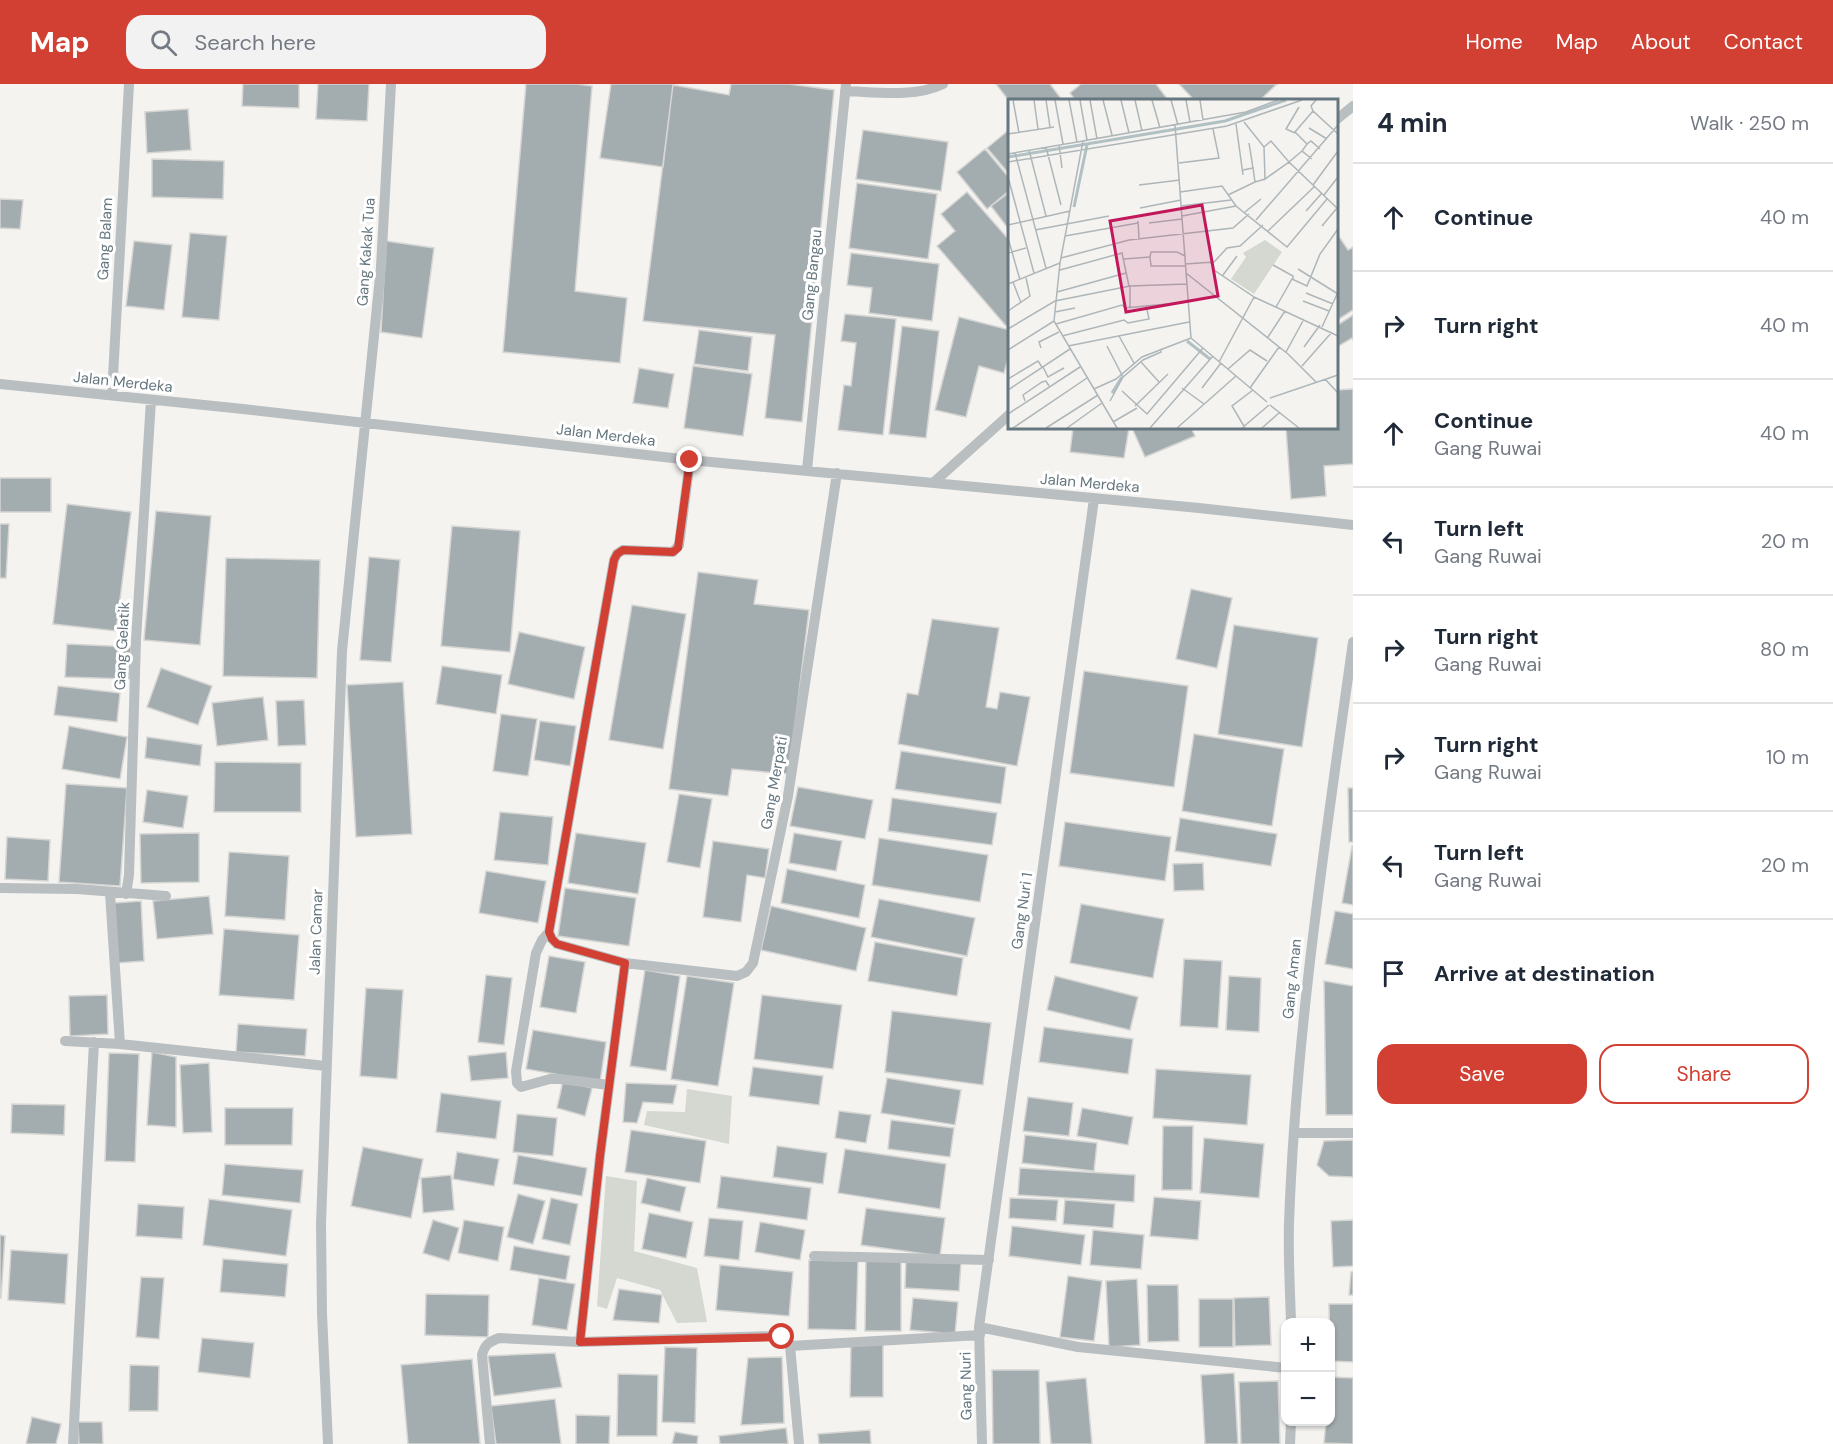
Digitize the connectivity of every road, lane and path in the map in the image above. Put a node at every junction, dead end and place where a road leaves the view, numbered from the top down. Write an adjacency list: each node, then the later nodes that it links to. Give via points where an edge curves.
1 (129, 84): 8 (street, Gang Balam)
2 (391, 84): 11 (street, Gang Kakak Tua, via 381,267)
3 (943, 84): 4 (street, via 910,92)
4 (846, 88): 13 (street, Gang Bangau)
5 (1353, 106): 6 (street)
6 (1338, 118)
7 (0, 384): 8 (street, Jalan Merdeka)
8 (112, 395): 9 (street, Jalan Merdeka)
9 (151, 400): 11 (street, Jalan Merdeka); 21 (street, Gang Gelatik)
10 (1008, 416): 15 (street)
11 (366, 422): 12 (street, Jalan Merdeka); 28 (street, Jalan Camar, via 342,651)
12 (690, 460): 13 (street, Jalan Merdeka); 23 (street, via 679,545 673,552 623,550 614,560)
13 (807, 470): 14 (street, Jalan Merdeka)
14 (837, 473): 15 (street, Jalan Merdeka); 24 (street, Gang Merpati, via 788,796 753,963 737,976)
15 (933, 483): 16 (street, Jalan Merdeka)
16 (1094, 499): 17 (street, Jalan Merdeka); 33 (street, Gang Nuri 1)
17 (1353, 525)
18 (1353, 642): 30 (street, Gang Aman, via 1309,957)
19 (0, 888): 20 (street)
20 (110, 893): 21 (street); 27 (street)
21 (126, 894): 22 (street)
22 (166, 896)
23 (549, 932): 24 (street, Gang Merpati, via 557,944); 29 (street, via 536,953 516,1080 521,1087 550,1079)
24 (625, 963): 29 (street)
25 (64, 1041): 26 (street)
26 (94, 1042): 27 (street); 40 (street)
27 (120, 1044): 28 (street)
28 (326, 1066): 41 (street, Jalan Camar, via 321,1269)
29 (609, 1085): 36 (street)
30 (1294, 1133): 31 (street); 34 (street, Gang Aman, via 1289,1225)
31 (1353, 1133)
32 (814, 1256): 33 (street)
33 (989, 1260): 35 (street, Gang Nuri 1)
34 (1291, 1318)
35 (980, 1331): 37 (street); 38 (street, via 1078,1347); 44 (street, Gang Nuri)
36 (580, 1342): 37 (street, via 776,1336); 42 (street, via 500,1338 488,1342 482,1355)
37 (790, 1346): 43 (street)
38 (1281, 1367)
39 (1291, 1426): 45 (street)
40 (73, 1444)
41 (328, 1444)
42 (490, 1444)
43 (799, 1444)
44 (982, 1444)
45 (1290, 1444)

